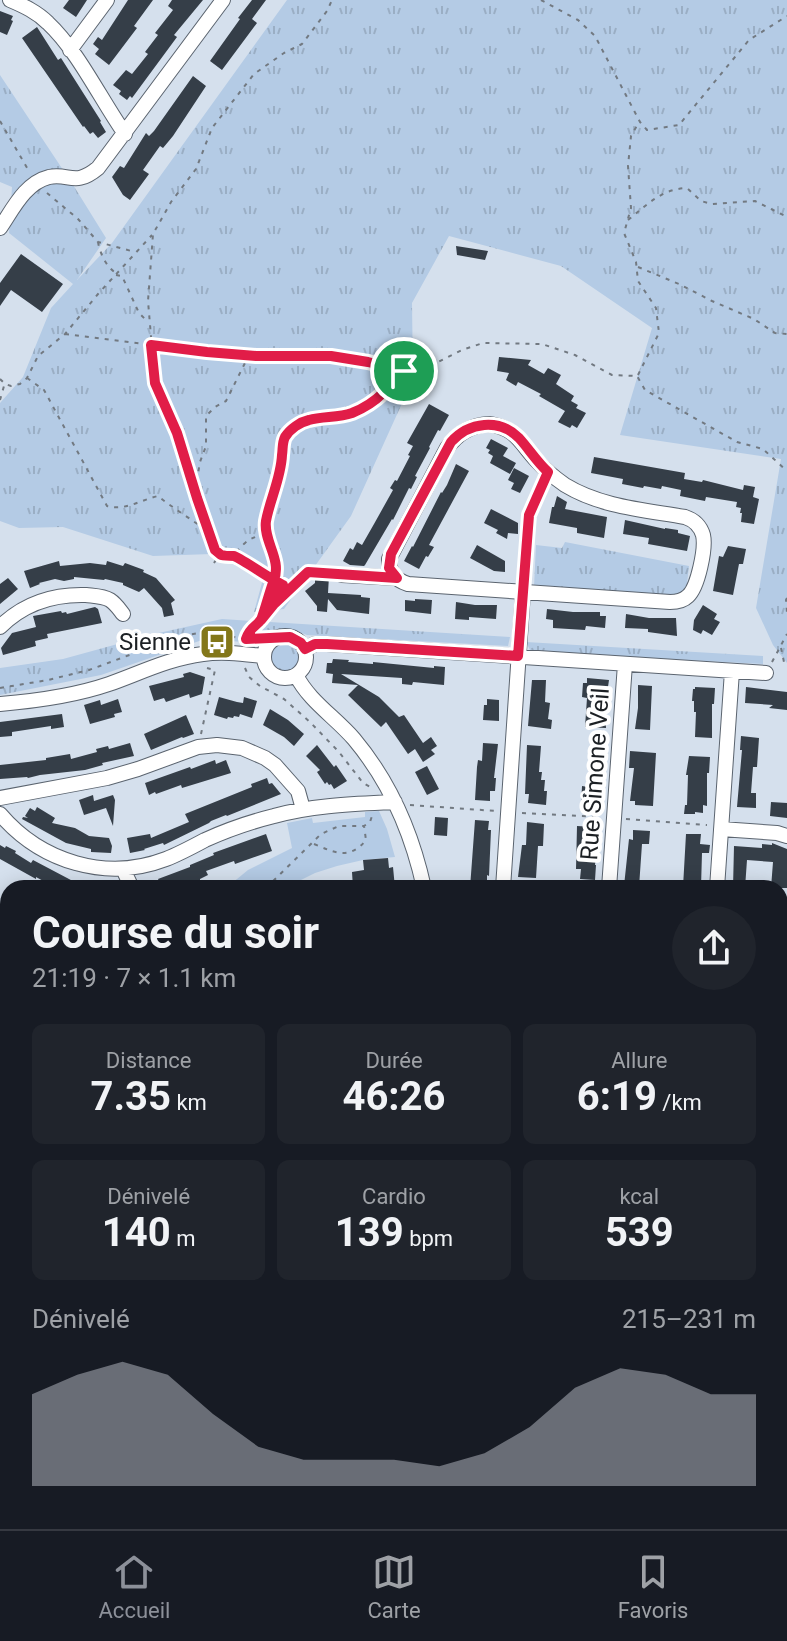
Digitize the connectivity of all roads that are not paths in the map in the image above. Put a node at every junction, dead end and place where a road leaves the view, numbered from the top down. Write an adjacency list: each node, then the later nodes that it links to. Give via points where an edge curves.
1 (10, 0): 4 (street, via 48,22)
2 (107, 0): 4 (street)
3 (223, 0): 5 (street)
4 (70, 50): 5 (street)
5 (125, 134): 6 (street, via 92,173 36,183)
6 (0, 228)
7 (342, 575): 8 (street)
8 (397, 578): 9 (street, via 408,584); 9 (street, via 389,568 391,554 447,448 474,426 504,428 516,435 548,472 575,490 685,517 701,530 704,545 696,584 685,599)
9 (523, 592): 14 (street)
10 (123, 614): 11 (street, via 107,598 64,595 26,607)
11 (0, 627)
12 (305, 649): 13 (street, via 283,636); 14 (street, via 327,644); 18 (street, via 304,668)
13 (264, 656): 18 (street, via 274,675); 19 (street, via 202,654 82,691)
14 (518, 656): 15 (street); 29 (street)
15 (625, 664): 16 (street); 30 (street, Rue Simone Veil)
16 (732, 671): 17 (street); 24 (street)
17 (766, 673)
18 (296, 675): 21 (street, via 366,754)
19 (0, 704)
20 (0, 798): 22 (street, via 107,778 198,747 230,745 275,765 298,791)
21 (388, 804): 22 (street); 28 (street, via 410,838)
22 (303, 809): 26 (street, via 239,826 164,860)
23 (0, 814): 26 (street, via 25,838 63,859)
24 (721, 827): 25 (street); 31 (street)
25 (787, 836)
26 (123, 869): 27 (street)
27 (128, 880)
28 (422, 880)
29 (504, 880)
30 (610, 880)
31 (718, 880)

